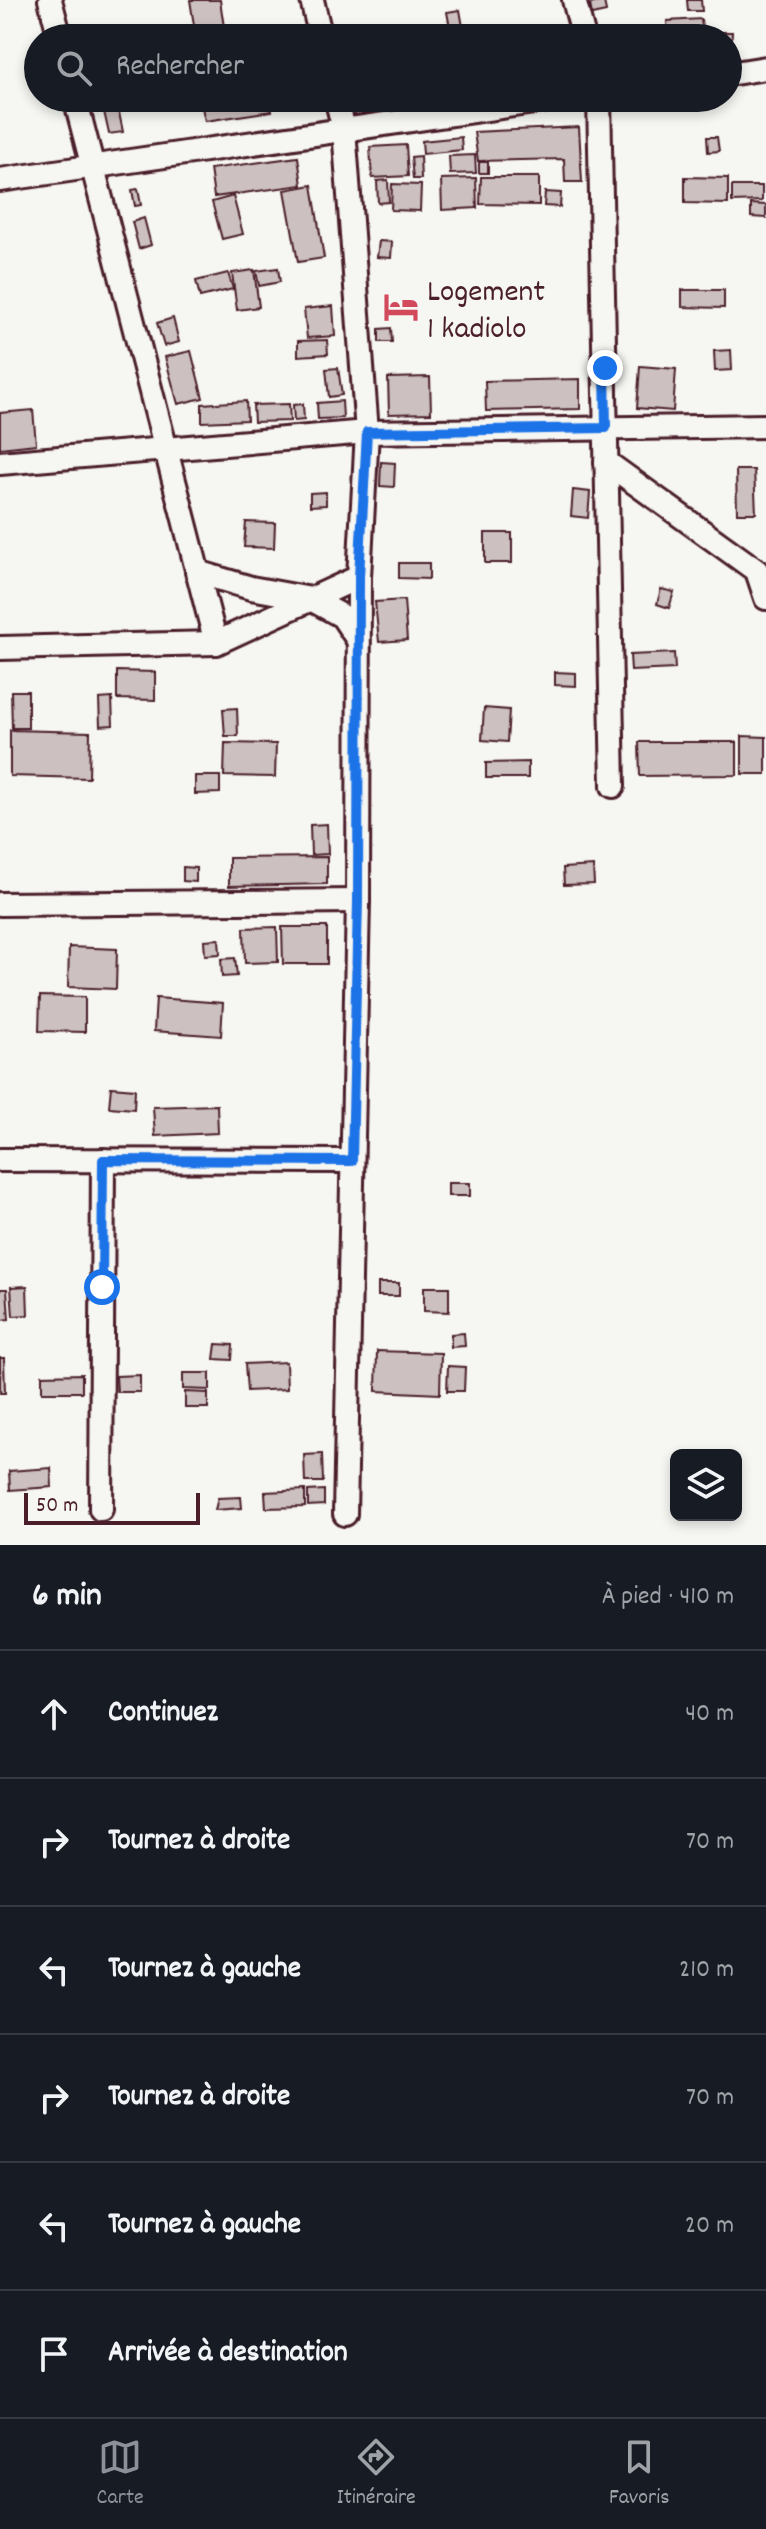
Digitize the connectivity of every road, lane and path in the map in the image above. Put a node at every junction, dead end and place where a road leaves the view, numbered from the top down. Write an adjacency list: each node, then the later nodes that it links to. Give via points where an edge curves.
1 (50, 0): 4 (street)
2 (312, 0): 5 (street)
3 (574, 0): 6 (street)
4 (56, 24)
5 (318, 24)
6 (580, 24)
7 (766, 68): 8 (street)
8 (742, 72)
9 (79, 112): 14 (street)
10 (340, 112): 13 (street)
11 (464, 112): 13 (street)
12 (599, 112): 17 (street)
13 (344, 129): 14 (street); 18 (street)
14 (93, 166): 15 (street); 19 (street)
15 (0, 180)
16 (766, 426): 17 (street)
17 (606, 428): 18 (street); 20 (street)
18 (367, 432): 19 (street); 23 (street)
19 (165, 449): 21 (street); 22 (street)
20 (606, 462): 24 (street, via 757,571); 29 (street)
21 (0, 463)
22 (197, 572): 25 (street); 27 (street)
23 (359, 577): 25 (street); 26 (street)
24 (766, 598)
25 (311, 599): 26 (street, via 342,616); 27 (street)
26 (358, 640): 30 (street)
27 (216, 643): 28 (street)
28 (0, 648)
29 (613, 786)
30 (358, 901): 31 (street); 34 (street)
31 (0, 904)
32 (0, 1160): 33 (street)
33 (103, 1160): 34 (street); 35 (street)
34 (352, 1161): 36 (street)
35 (101, 1509)
36 (345, 1514)

